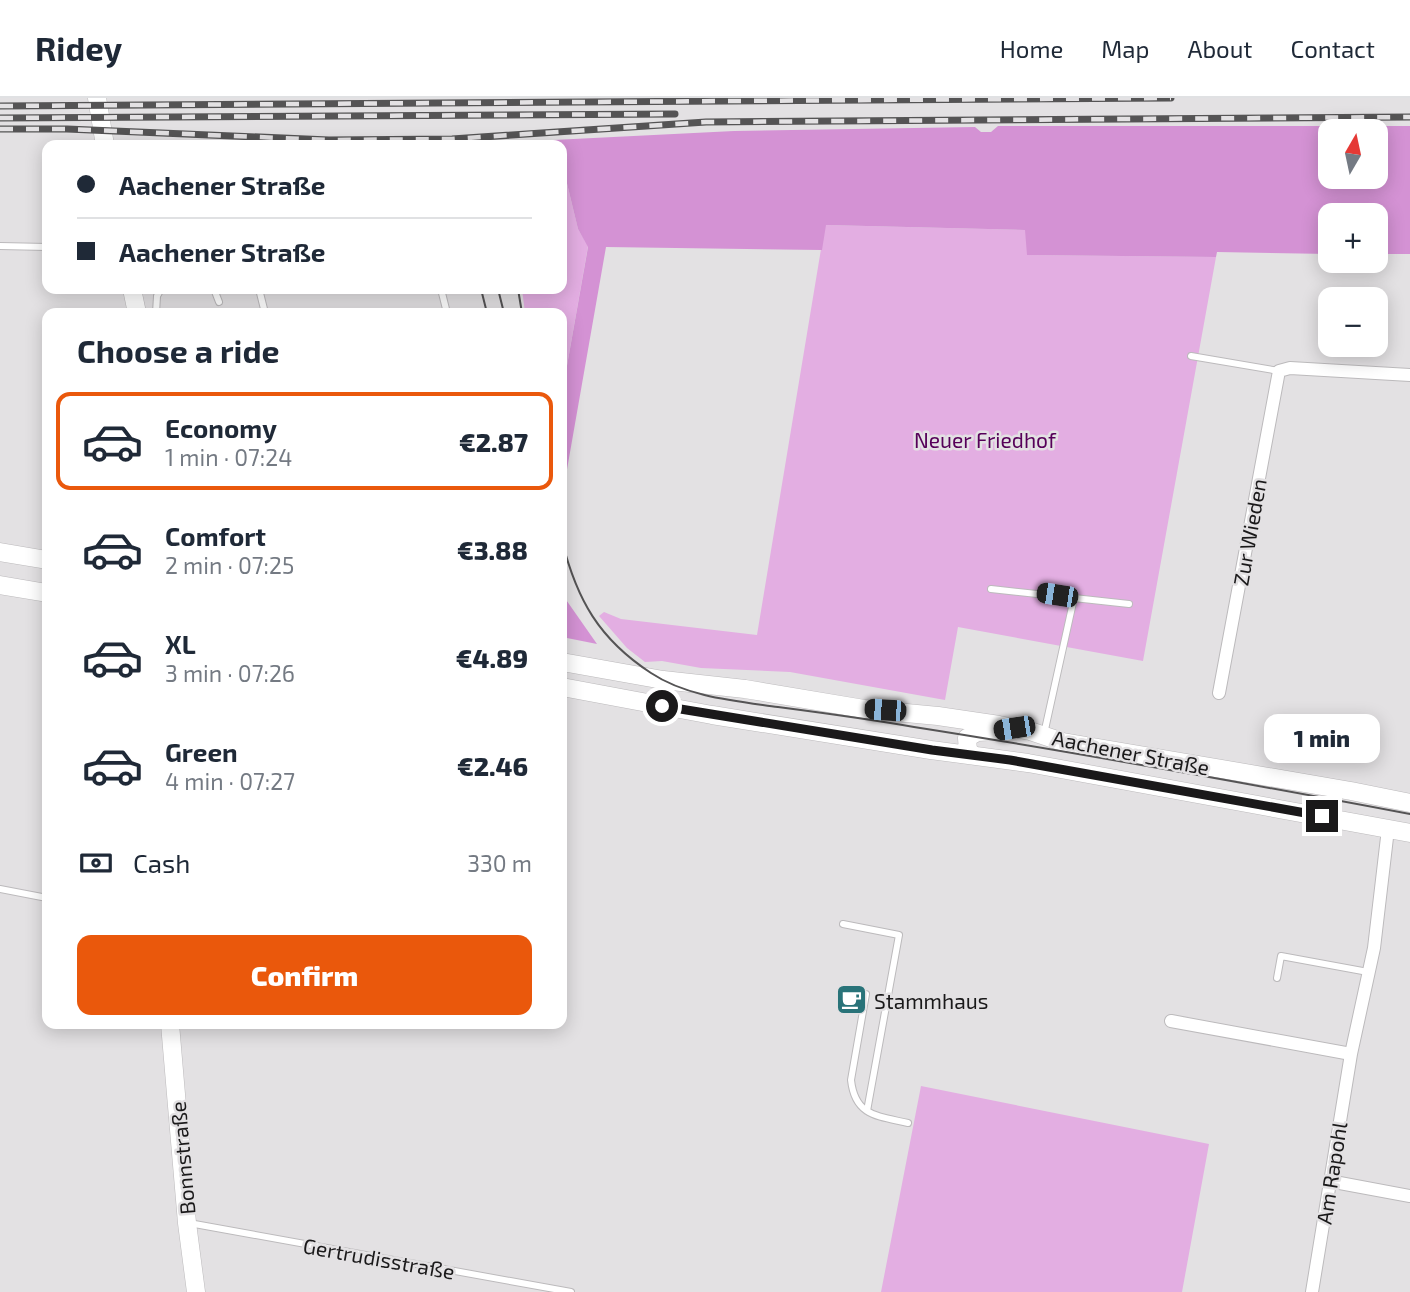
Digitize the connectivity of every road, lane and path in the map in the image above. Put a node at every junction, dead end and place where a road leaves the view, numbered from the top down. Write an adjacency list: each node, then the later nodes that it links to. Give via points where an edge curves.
1 (97, 98): 2 (main road)
2 (104, 140)
3 (0, 246): 4 (lane)
4 (42, 247)
5 (216, 294): 6 (lane)
6 (219, 302)
7 (1191, 356): 8 (lane)
8 (1279, 372): 9 (street, via 1290,368); 19 (street, Zur Wieden)
9 (1410, 375)
10 (0, 552): 11 (main road)
11 (42, 559)
12 (0, 585): 14 (main road)
13 (990, 589): 15 (lane)
14 (42, 592)
15 (1074, 598): 16 (lane); 21 (lane)
16 (1129, 604)
17 (567, 663): 20 (main road, Aachener Straße)
18 (567, 688): 22 (main road, Aachener Straße)
19 (1219, 693)
20 (1014, 728): 21 (main road, Aachener Straße); 22 (main road, via 970,736 967,747)
21 (1043, 736): 23 (main road, Aachener Straße)
22 (975, 756): 26 (main road, Aachener Straße)
23 (1376, 796): 24 (main road, Aachener Straße); 26 (main road, via 1387,814)
24 (1410, 803)
25 (1410, 810): 26 (main road, via 1396,816)
26 (1388, 829): 27 (main road, Aachener Straße); 31 (street, Am Rapohl)
27 (1410, 833)
28 (0, 889): 29 (lane)
29 (42, 897)
30 (843, 925): 37 (lane, via 899,935)
31 (1368, 972): 32 (lane, via 1281,956); 36 (street, Am Rapohl)
32 (1277, 978)
33 (866, 994): 37 (lane, via 851,1080 859,1107)
34 (1171, 1021): 36 (street)
35 (170, 1029): 41 (main road, Bonnstraße)
36 (1351, 1054): 39 (street, Am Rapohl)
37 (867, 1111): 38 (lane)
38 (908, 1123)
39 (1329, 1181): 40 (street); 44 (street, Am Rapohl)
40 (1410, 1196)
41 (187, 1223): 42 (main road, Bonnstraße); 43 (lane, Gertrudisstraße)
42 (196, 1292)
43 (571, 1292)
44 (1312, 1292)

